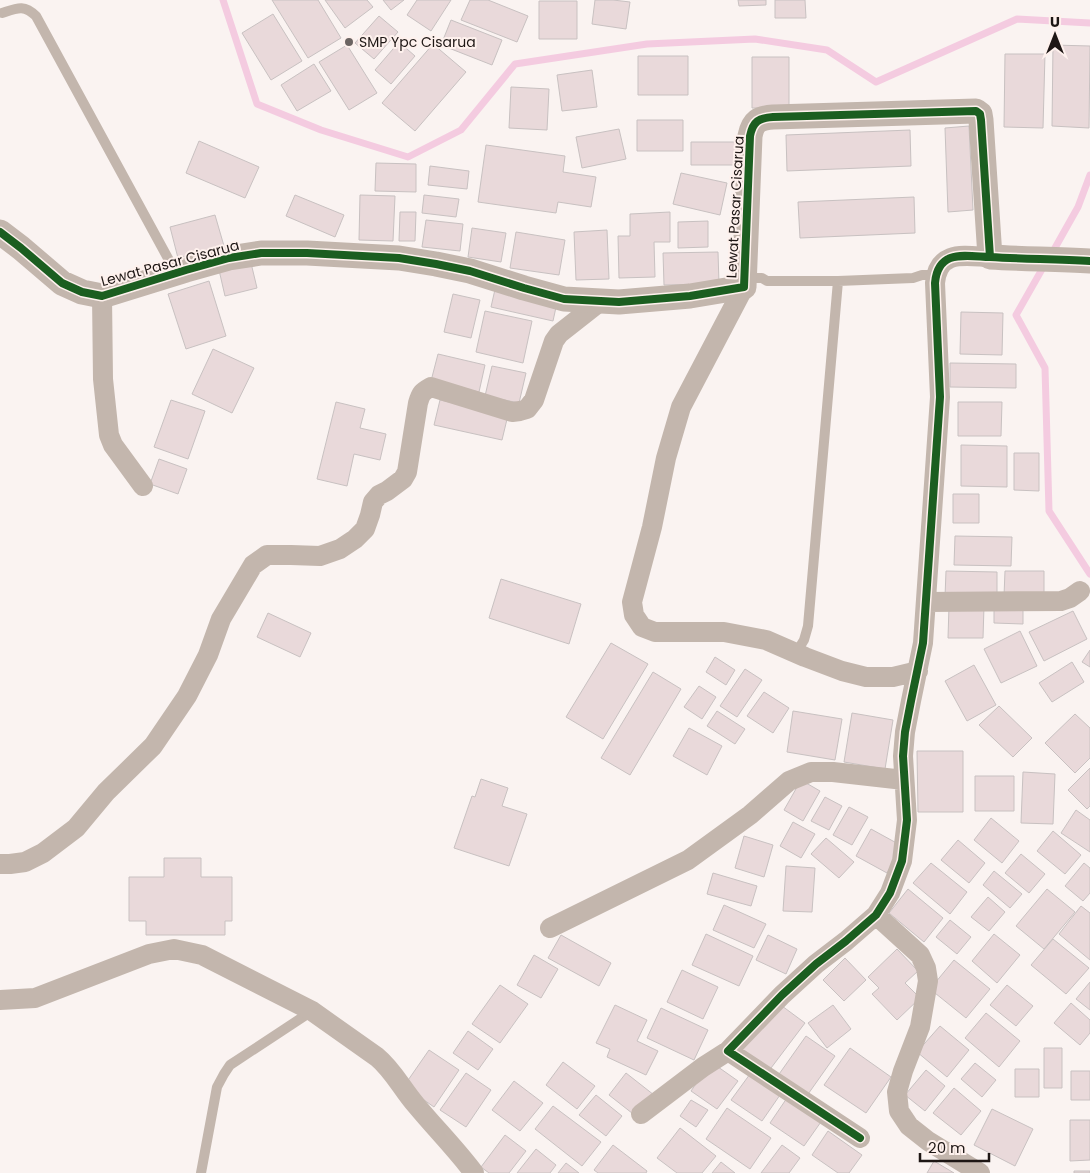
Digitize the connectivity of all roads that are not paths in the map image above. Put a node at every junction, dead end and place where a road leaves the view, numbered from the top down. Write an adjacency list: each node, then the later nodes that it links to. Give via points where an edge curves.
1 (2, 13): 5 (lane, via 23,8 36,16)
2 (0, 232): 9 (street, Lewat Pasar Cisarua, via 62,283)
3 (990, 256): 4 (street); 6 (street, via 957,255 945,260); 8 (street, Lewat Pasar Cisarua, via 981,120 976,111 764,118 753,126 750,136)
4 (1090, 261)
5 (176, 273): 9 (street, Lewat Pasar Cisarua); 10 (street, Lewat Pasar Cisarua, via 229,258 262,253 399,258 470,272 564,299)
6 (935, 279): 7 (lane, via 922,274 913,278); 13 (street, via 940,397)
7 (838, 281): 8 (lane); 14 (lane, via 808,626)
8 (752, 282): 10 (street, Lewat Pasar Cisarua, via 690,296); 14 (street, via 681,407 632,602 634,615 642,628 655,632 724,632 766,640)
9 (102, 296): 11 (street, via 109,434)
10 (601, 301): 17 (street, via 554,341 534,400 527,409 512,412 431,387 425,390 418,403 407,472 403,479 373,502 365,529 340,549 320,556 267,555 253,564 221,619 188,696 153,746 106,792 76,828 25,862)
11 (143, 486)
12 (1080, 591): 13 (street, via 1061,601)
13 (927, 602): 15 (street)
14 (796, 653): 15 (street, via 842,671 866,676 893,677)
15 (918, 671): 16 (street, via 905,732)
16 (904, 780): 18 (street, via 906,820 902,861 890,893); 19 (street, via 812,772 789,781 750,815 688,860)
17 (0, 864)
18 (876, 915): 22 (street, via 782,995); 27 (street, via 920,955 928,982 920,1027 897,1092 899,1111 909,1126 928,1142)
19 (550, 928)
20 (0, 1000): 21 (street, via 35,998 149,954 174,949 202,955)
21 (312, 1011): 25 (lane, via 230,1065 217,1087); 26 (street, via 387,1065 415,1104)
22 (728, 1051): 23 (street); 24 (street)
23 (641, 1114)
24 (860, 1138)
25 (201, 1173)
26 (474, 1173)
27 (980, 1173)

